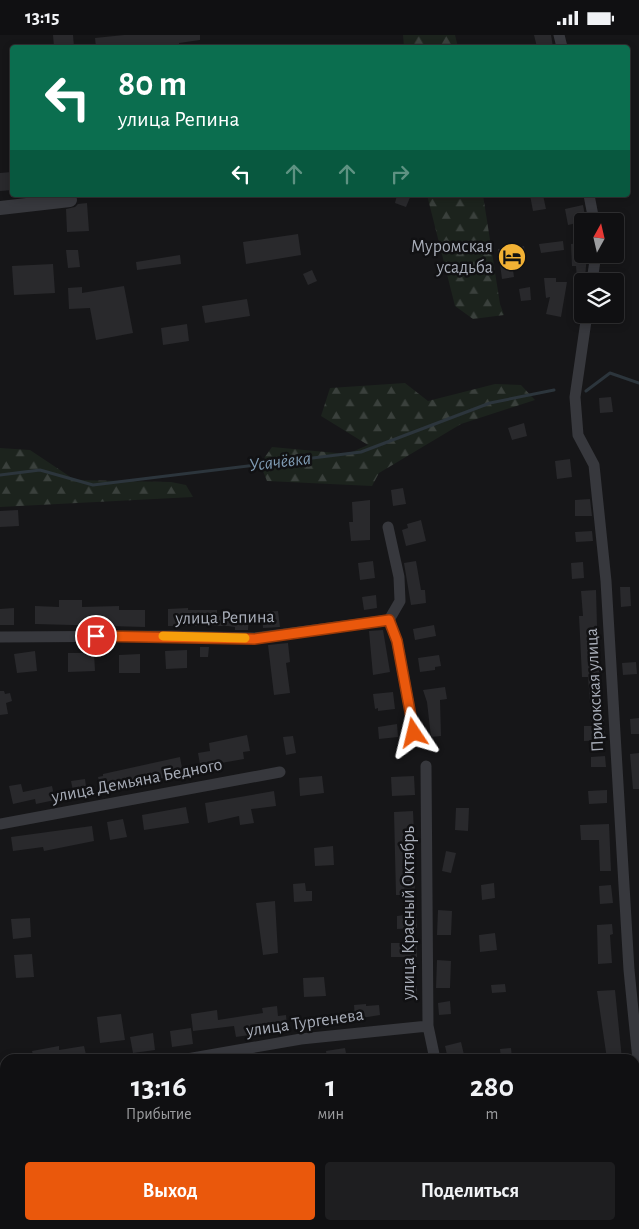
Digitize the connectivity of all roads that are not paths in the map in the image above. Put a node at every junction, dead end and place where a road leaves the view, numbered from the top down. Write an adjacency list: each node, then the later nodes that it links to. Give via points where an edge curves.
1 (589, 197): 4 (street)
2 (70, 199): 3 (street)
3 (0, 208)
4 (592, 213)
5 (585, 323): 16 (street, Приокская улица, via 575,397 578,435 594,465 606,581 629,970)
6 (388, 527): 7 (street, via 400,601)
7 (389, 620): 8 (street, улица Репина, via 254,639); 9 (street, via 397,641)
8 (0, 637)
9 (414, 733)
10 (426, 766): 13 (street, улица Красный Октябрь)
11 (280, 772): 12 (street, улица Демьяна Бедного)
12 (0, 824)
13 (428, 1026): 14 (street, улица Тургенева, via 302,1039); 15 (street, улица Красный Октябрь)
14 (216, 1054)
15 (434, 1054)
16 (637, 1054)

